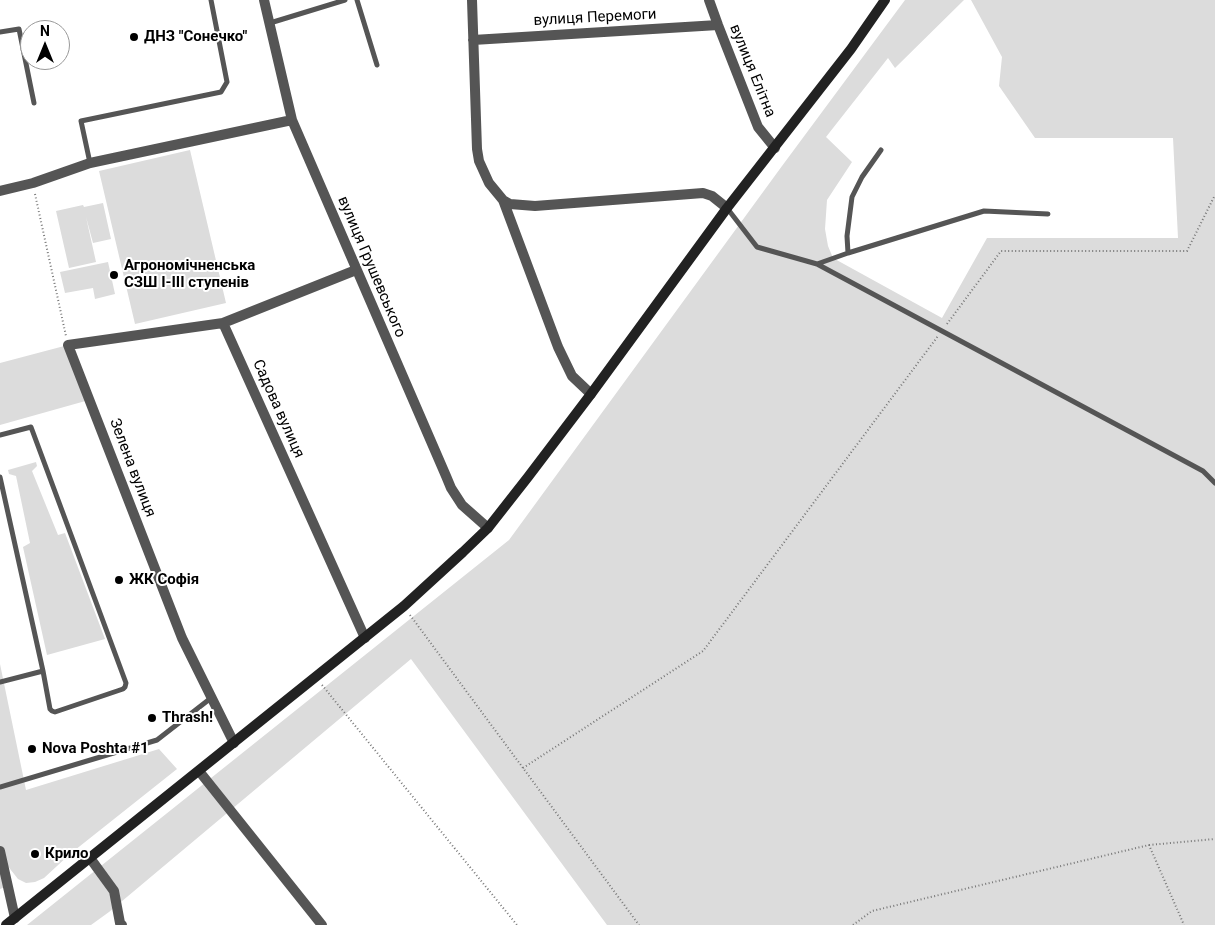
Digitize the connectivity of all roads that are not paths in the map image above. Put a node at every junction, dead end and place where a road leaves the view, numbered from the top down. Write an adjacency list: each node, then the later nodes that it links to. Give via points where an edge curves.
1 (211, 0): 17 (lane, via 227,82 221,92 81,121)
2 (264, 0): 8 (street, вулиця Грушевського)
3 (345, 0): 8 (lane)
4 (357, 0): 12 (lane)
5 (472, 0): 11 (street)
6 (709, 0): 9 (street, вулиця Елітна)
7 (885, 0): 15 (main road, via 852,49)
8 (270, 24): 14 (street, вулиця Грушевського)
9 (718, 25): 11 (street, вулиця Перемоги); 15 (street, вулиця Елітна, via 758,127)
10 (0, 32): 13 (lane, via 19,29)
11 (473, 40): 19 (street, via 476,149 489,183)
12 (377, 65)
13 (34, 103)
14 (292, 120): 17 (street); 24 (street, вулиця Грушевського)
15 (775, 148): 20 (main road)
16 (880, 150): 22 (lane, via 852,197)
17 (90, 163): 18 (street)
18 (0, 191)
19 (503, 200): 20 (street, via 510,204 535,206 703,192); 26 (street, via 558,347 572,376)
20 (727, 208): 23 (lane, via 757,247); 26 (main road)
21 (1048, 214): 22 (lane, via 984,211)
22 (848, 253): 23 (lane)
23 (817, 264): 29 (lane, via 1202,470)
24 (356, 270): 25 (street); 30 (street, вулиця Грушевського, via 451,488 462,505)
25 (223, 323): 31 (street, Садова вулиця); 34 (street, Зелена вулиця, via 68,346 182,638)
26 (591, 394): 30 (main road)
27 (0, 435): 32 (lane, via 31,427 126,687 52,712)
28 (0, 477): 32 (lane)
29 (1215, 482)
30 (488, 528): 31 (main road)
31 (365, 638): 35 (main road)
32 (43, 671): 33 (lane)
33 (0, 682)
34 (211, 698): 35 (street, Зелена вулиця); 37 (lane, via 157,740)
35 (234, 743): 36 (main road)
36 (198, 771): 39 (main road); 43 (street)
37 (0, 787)
38 (0, 851): 40 (street)
39 (90, 858): 40 (main road); 42 (street, via 114,891)
40 (15, 918): 41 (main road)
41 (6, 925)
42 (122, 925)
43 (322, 925)

